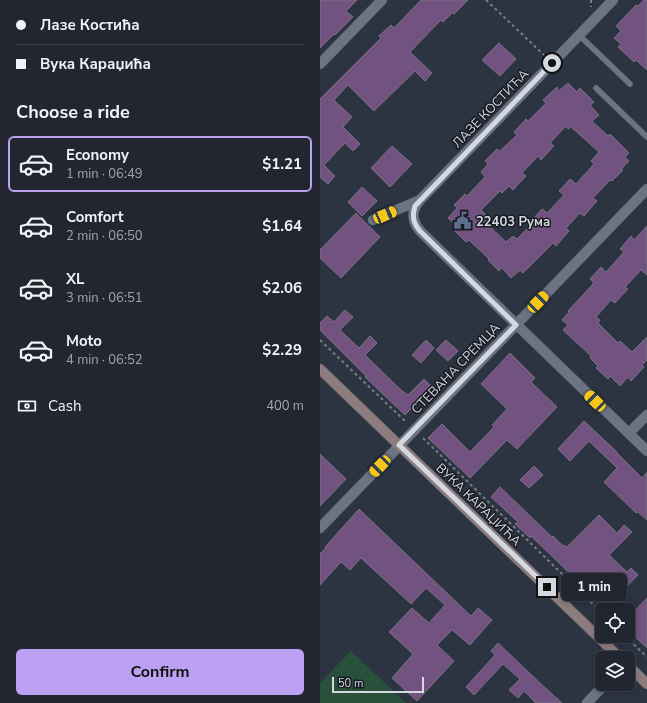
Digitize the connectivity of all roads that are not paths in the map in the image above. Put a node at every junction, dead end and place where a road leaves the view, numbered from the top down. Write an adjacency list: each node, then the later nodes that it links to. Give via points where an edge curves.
1 (382, 0): 4 (street)
2 (613, 0): 3 (street, ЛАЗЕ КОСТИЋА)
3 (579, 36): 5 (lane); 9 (street, ЛАЗЕ КОСТИЋА)
4 (320, 64)
5 (630, 84)
6 (596, 88): 7 (lane)
7 (647, 137)
8 (647, 188): 11 (street, СТЕВАНА СРЕМЦА)
9 (420, 200): 10 (street, ЛАЗЕ КОСТИЋА); 11 (street, ЛАЗЕ КОСТИЋА, via 415,206 415,226)
10 (373, 220)
11 (516, 325): 14 (street); 15 (street, СТЕВАНА СРЕМЦА)
12 (320, 369): 15 (main road, ВУКА КАРАЏИЋА)
13 (647, 415): 14 (street)
14 (629, 434): 16 (street)
15 (399, 445): 17 (street, СТЕВАНА СРЕМЦА); 18 (main road, ВУКА КАРАЏИЋА)
16 (647, 451)
17 (320, 528)
18 (613, 651)
19 (635, 672): 20 (main road)
20 (647, 684)
21 (598, 691): 22 (street)
22 (587, 703)

